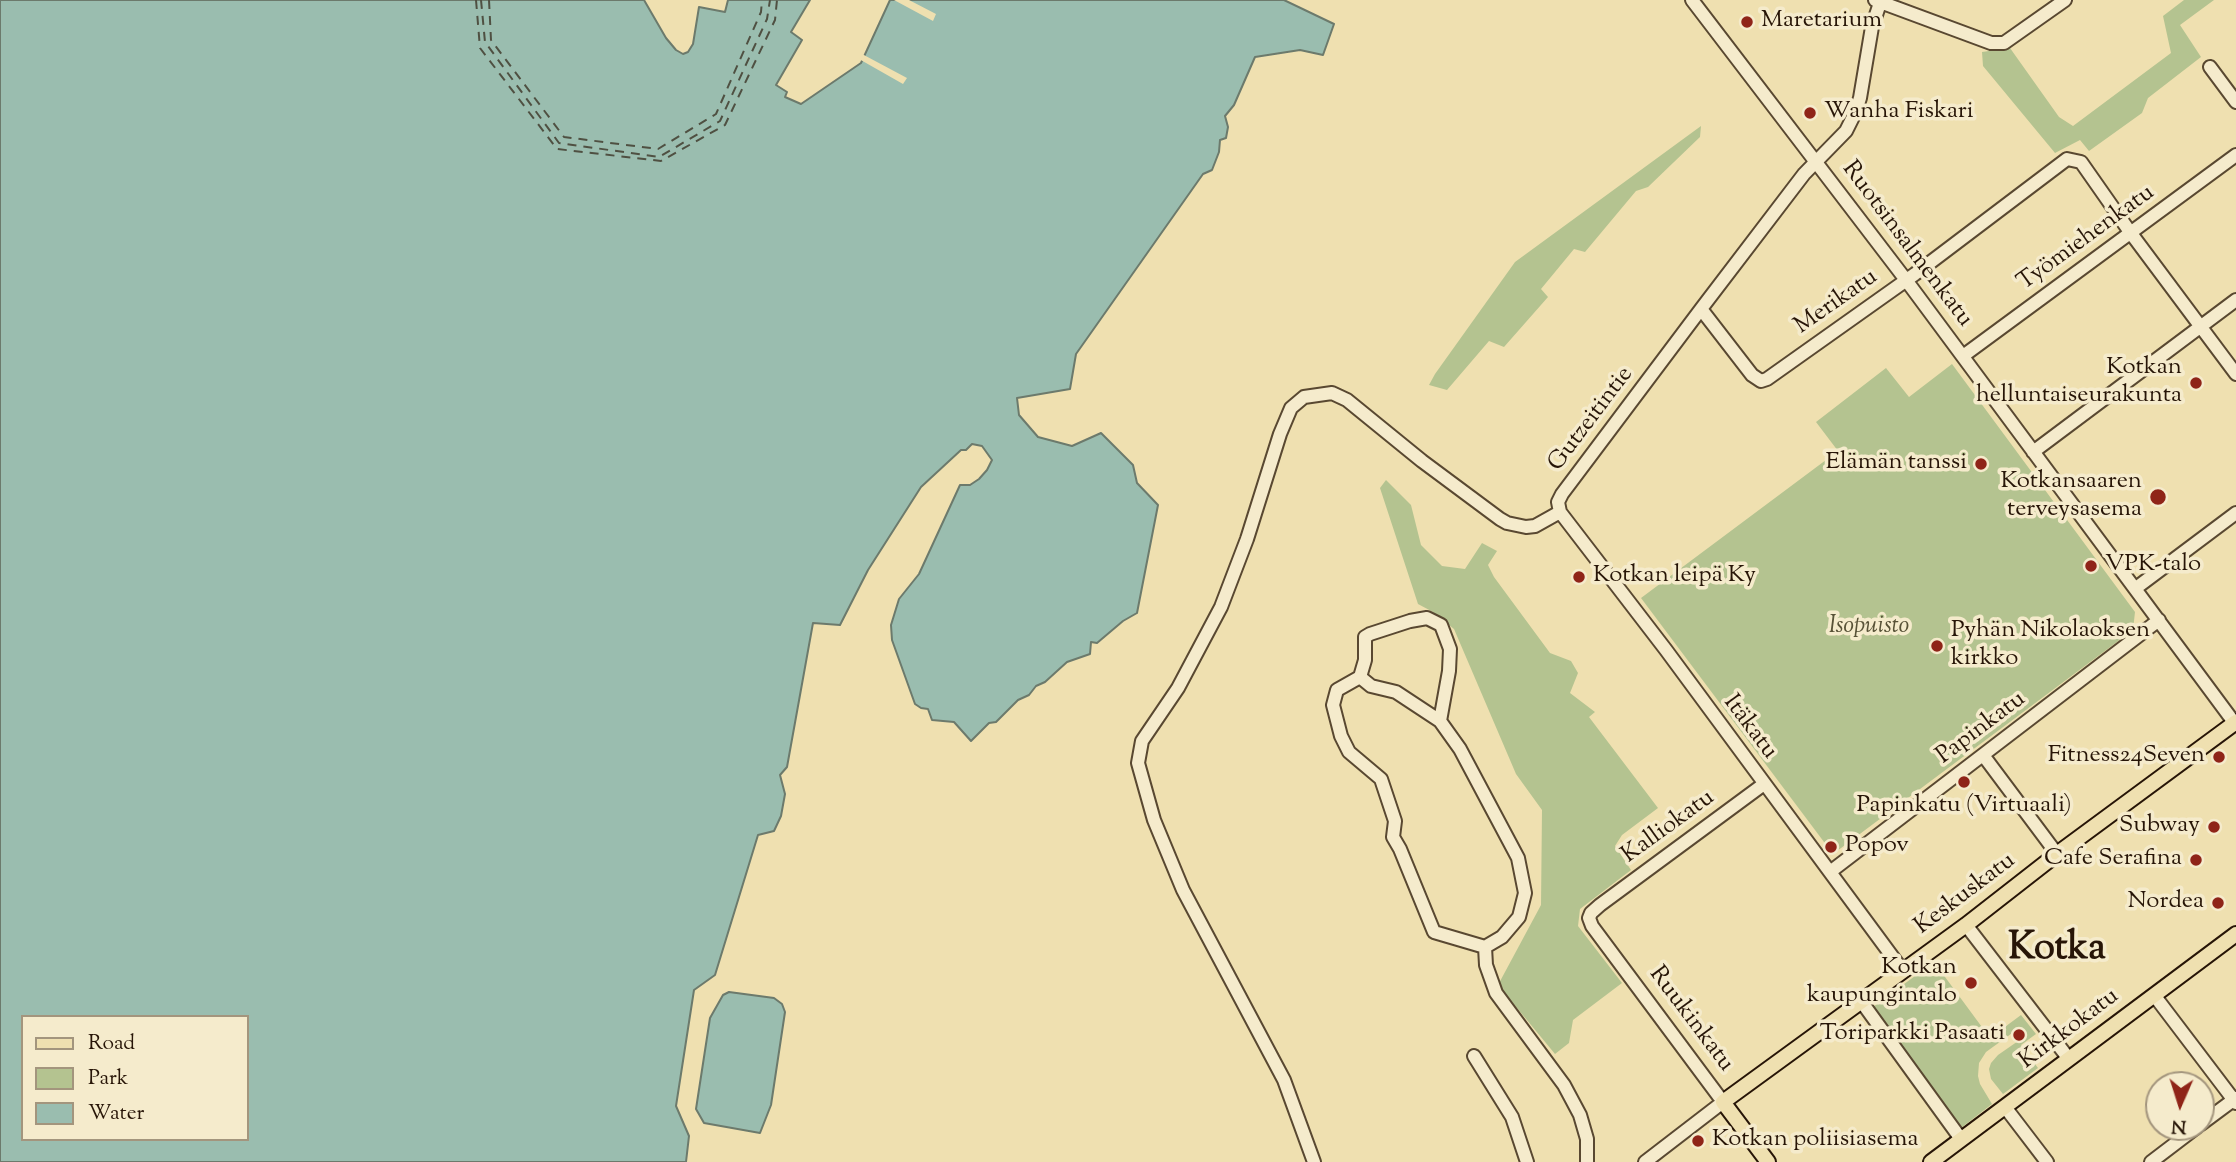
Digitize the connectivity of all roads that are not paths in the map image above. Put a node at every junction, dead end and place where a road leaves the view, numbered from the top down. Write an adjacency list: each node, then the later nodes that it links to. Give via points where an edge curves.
1 (2065, 0): 2 (street, via 2004,43 1991,43)
2 (1879, 1): 7 (street, Gutzeitintie, via 1855,113 1846,131)
3 (1700, 3): 7 (street, Ruotsinsalmenkatu)
4 (2210, 67): 5 (street)
5 (2236, 102)
6 (2236, 155): 8 (street, Työmiehenkatu)
7 (1816, 162): 9 (street, Ruotsinsalmenkatu); 11 (street, Gutzeitintie)
8 (2130, 232): 9 (street, Merikatu, via 2081,162 2067,159); 12 (street); 13 (street, Työmiehenkatu)
9 (1906, 280): 11 (street, Merikatu, via 1761,381); 13 (street, Ruotsinsalmenkatu)
10 (2236, 300): 12 (street)
11 (1701, 309): 16 (street, Gutzeitintie, via 1563,493 1558,502)
12 (2201, 326): 14 (street); 15 (street)
13 (1963, 356): 15 (street, Ruotsinsalmenkatu)
14 (2236, 374)
15 (2033, 452): 18 (street, Ruotsinsalmenkatu)
16 (1560, 513): 24 (street, Itäkatu); 42 (street, Gutzeitintie, via 1526,527 1500,519 1346,400 1332,393 1304,397 1291,408 1280,434 1221,607 1178,688 1142,741 1138,763 1154,820 1183,890 1284,1080)
17 (2236, 513): 18 (street)
18 (2136, 588): 19 (street, Ruotsinsalmenkatu)
19 (2159, 620): 22 (street, Ruotsinsalmenkatu); 23 (street, Papinkatu)
20 (1360, 677): 21 (street, via 1371,686 1396,692); 21 (street, via 1365,637 1427,618 1441,625 1450,649); 30 (street, via 1337,690 1333,705 1341,736 1349,752 1381,779 1395,821 1393,837 1434,932)
21 (1440, 721): 30 (street, via 1460,749 1518,858 1525,893 1519,917 1502,937)
22 (2235, 723): 25 (main road, Keskuskatu)
23 (1983, 755): 25 (street); 26 (street, Papinkatu)
24 (1764, 784): 26 (street, Itäkatu); 27 (street, Kalliokatu)
25 (2057, 854): 28 (main road, Keskuskatu)
26 (1830, 872): 31 (street, Itäkatu)
27 (1600, 905): 37 (street, Ruukinkatu, via 1589,918 1592,926)
28 (1966, 925): 31 (main road, Keskuskatu); 35 (street)
29 (2236, 934): 32 (main road, Kirkkokatu)
30 (1485, 947): 44 (street, via 1496,993 1564,1085 1580,1115)
31 (1903, 971): 33 (main road, Keskuskatu)
32 (2154, 995): 35 (main road, Kirkkokatu); 36 (street)
33 (1861, 1001): 37 (main road, Keskuskatu); 40 (street)
34 (1474, 1056): 43 (street, via 1511,1117)
35 (2069, 1059): 38 (main road, Kirkkokatu)
36 (2235, 1100): 39 (street)
37 (1723, 1102): 45 (street); 46 (main road, Ruukinkatu)
38 (2005, 1107): 40 (main road, Kirkkokatu); 48 (street)
39 (2215, 1114)
40 (1961, 1139): 47 (main road, Kirkkokatu)
41 (2179, 1141): 49 (street)
42 (1314, 1162)
43 (1527, 1162)
44 (1587, 1162)
45 (1645, 1162)
46 (1768, 1162)
47 (1931, 1162)
48 (2047, 1162)
49 (2151, 1162)

